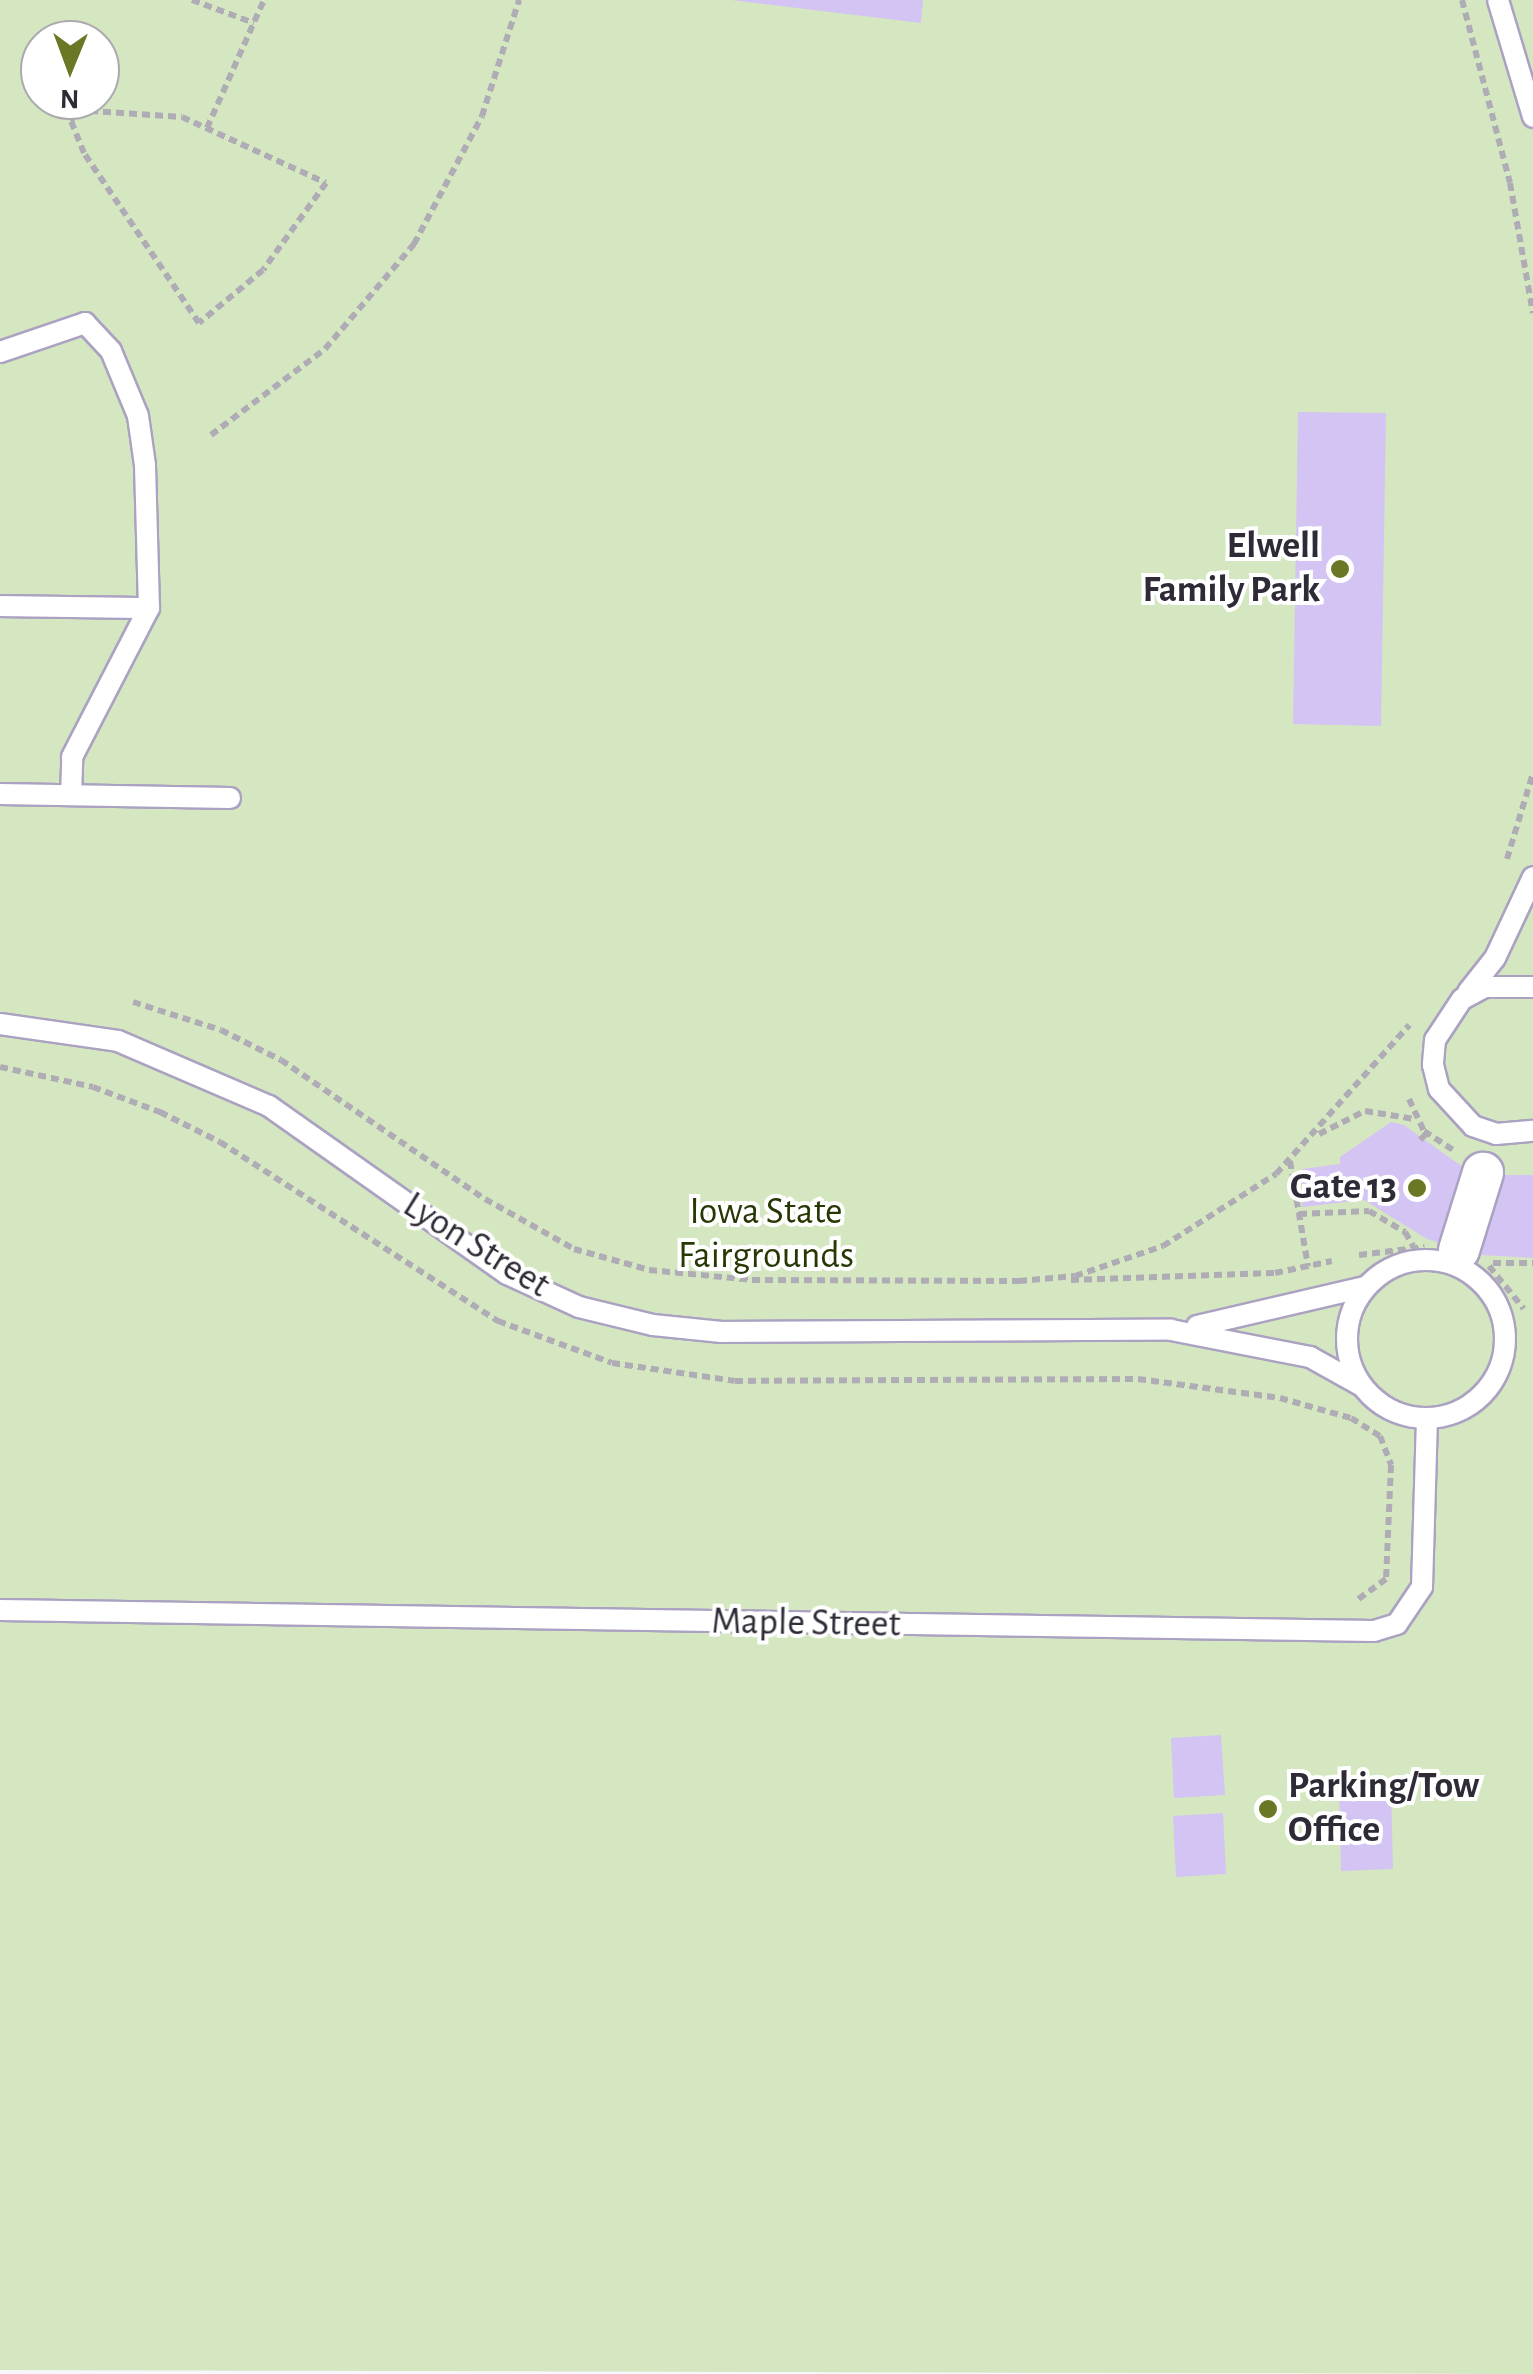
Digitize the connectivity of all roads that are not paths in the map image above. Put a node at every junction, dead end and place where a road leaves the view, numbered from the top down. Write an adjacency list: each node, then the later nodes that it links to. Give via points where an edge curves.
1 (1498, 0): 2 (lane)
2 (1533, 117)
3 (0, 352): 5 (lane, via 85,322 111,351 140,432)
4 (0, 606): 5 (lane)
5 (149, 608): 7 (lane, via 72,757)
6 (0, 794): 7 (lane)
7 (71, 795): 8 (lane)
8 (230, 798)
9 (1533, 878): 11 (lane, via 1495,958)
10 (1533, 987): 11 (lane, via 1485,987)
11 (1462, 999): 13 (lane, via 1435,1040 1439,1089 1473,1126 1496,1134)
12 (0, 1024): 17 (lane, Lyon Street, via 118,1041 269,1106 507,1274 579,1307 722,1332)
13 (1533, 1130)
14 (1483, 1173): 15 (street)
15 (1445, 1249)
16 (1365, 1287): 17 (lane, via 1243,1320); 18 (lane, via 1346,1335); 19 (lane, via 1385,1270 1437,1260 1462,1267 1499,1305 1506,1330 1494,1381 1465,1408)
17 (1170, 1330): 18 (lane, via 1310,1358)
18 (1360, 1384): 19 (lane, via 1378,1403)
19 (1427, 1419): 20 (lane, Maple Street, via 1422,1587 1397,1624 1374,1631)
20 (0, 1610)

